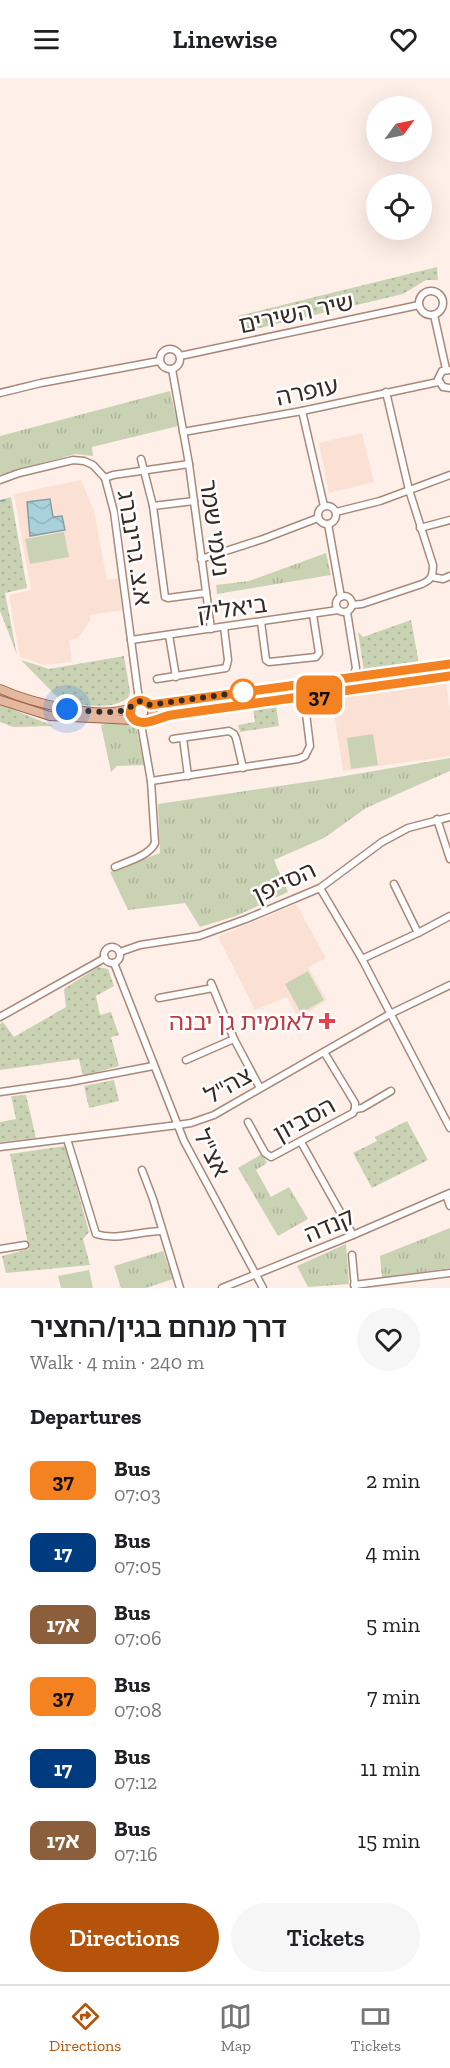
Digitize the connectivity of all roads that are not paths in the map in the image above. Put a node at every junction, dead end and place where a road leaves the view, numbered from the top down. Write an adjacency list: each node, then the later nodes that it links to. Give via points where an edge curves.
1 (446, 299): 2 (street, via 429,290 421,294); 3 (street)
2 (418, 305): 3 (street, via 424,313); 4 (street, שיר השירים)
3 (434, 315): 7 (street)
4 (180, 356): 5 (street, via 168,348 162,351); 6 (street)
5 (159, 361): 6 (street, via 164,368); 11 (street)
6 (172, 369): 13 (street, נעמי שמר)
7 (448, 369): 8 (street, via 440,373)
8 (438, 382): 9 (street); 10 (street, עופרה)
9 (450, 389)
10 (386, 392): 12 (street, עופרה); 20 (street)
11 (0, 393)
12 (302, 411): 13 (street, עופרה); 23 (street)
13 (183, 432): 15 (street, נעמי שמר)
14 (141, 459): 16 (street)
15 (189, 464): 16 (street); 21 (street, נעמי שמר)
16 (144, 471): 18 (street); 22 (street)
17 (450, 475): 20 (street)
18 (105, 478): 19 (street, א.צ. גרינברג, via 93,465 73,460); 41 (street, א.צ. גרינברג)
19 (0, 480)
20 (409, 490): 24 (street); 28 (street)
21 (194, 501): 22 (street); 29 (street, נעמי שמר)
22 (153, 506): 32 (street, via 165,597)
23 (324, 506): 24 (street, via 331,506); 25 (street, via 318,511)
24 (336, 512): 27 (street, via 335,520)
25 (318, 518): 27 (street); 29 (street)
26 (450, 520): 28 (street)
27 (328, 524): 33 (street)
28 (420, 528): 31 (street, via 433,566)
29 (201, 559): 32 (street, נעמי שמר)
30 (450, 576): 31 (street)
31 (432, 577): 34 (street, via 422,584)
32 (206, 593): 39 (street, נעמי שמר)
33 (341, 597): 34 (street, via 349,598); 35 (street, via 336,602)
34 (352, 605): 35 (street)
35 (342, 611): 36 (street, ביאליק); 43 (street)
36 (313, 615): 37 (street, ביאליק); 37 (street, via 319,653 316,657 269,662)
37 (261, 622): 38 (street, ביאליק)
38 (224, 627): 39 (street, ביאליק); 46 (street, via 226,668)
39 (211, 629): 40 (street, ביאליק)
40 (169, 634): 41 (street, ביאליק); 46 (street)
41 (131, 640): 52 (street, א.צ. גרינברג)
42 (450, 664): 44 (main road)
43 (357, 668): 44 (street); 47 (street)
44 (363, 676): 47 (main road)
45 (450, 676): 50 (main road)
46 (176, 677): 48 (street)
47 (353, 677): 53 (main road)
48 (157, 680)
49 (0, 689): 54 (main road, via 67,709)
50 (304, 697): 55 (main road); 58 (street, via 309,752 298,759)
51 (0, 700): 55 (main road, via 50,716)
52 (139, 700): 53 (main road); 54 (main road)
53 (150, 705): 55 (main road, via 153,714)
54 (130, 708): 55 (main road, via 130,714)
55 (141, 722): 60 (street)
56 (183, 738): 57 (street); 58 (street, via 229,731 236,738); 59 (street)
57 (173, 740)
58 (243, 768): 59 (street)
59 (188, 776): 60 (street)
60 (151, 781): 64 (street, via 153,848)
61 (450, 817): 62 (street, הסייפן)
62 (437, 819): 63 (street); 66 (street, הסייפן, via 382,842)
63 (450, 859)
64 (115, 867)
65 (394, 884): 68 (street)
66 (320, 888): 69 (street, הסייפן, via 199,936); 71 (street)
67 (450, 915): 68 (street)
68 (418, 933): 71 (street)
69 (120, 952): 70 (street, via 108,947); 72 (street)
70 (105, 958): 72 (street); 76 (street)
71 (362, 959): 75 (street)
72 (114, 963): 80 (street, אצ"ל)
73 (450, 985): 75 (street, צה"ל)
74 (159, 998): 77 (street, via 212,985)
75 (390, 1014): 78 (street, צה"ל); 87 (street)
76 (0, 1017)
77 (234, 1039): 79 (street); 81 (street)
78 (324, 1052): 81 (street, צה"ל); 84 (street)
79 (186, 1060)
80 (153, 1066): 83 (street); 86 (street, אצ"ל)
81 (260, 1088): 86 (street, צה"ל, via 214,1115)
82 (391, 1091): 84 (street, הסביון)
83 (0, 1092)
84 (355, 1109): 89 (street, הסביון)
85 (248, 1122): 89 (street, הסביון, via 268,1157)
86 (178, 1125): 88 (street, צה"ל); 100 (street, אצ"ל)
87 (450, 1128)
88 (67, 1139): 90 (street, צה"ל); 94 (street, via 96,1234 105,1237)
89 (301, 1143): 95 (street)
90 (0, 1147)
91 (142, 1170): 94 (street)
92 (448, 1194): 93 (street); 95 (street, קנדה)
93 (450, 1206)
94 (162, 1231): 102 (street)
95 (353, 1235): 100 (street, קנדה)
96 (25, 1245): 97 (street)
97 (0, 1249)
98 (352, 1255): 101 (street)
99 (450, 1273): 101 (street)
100 (256, 1275): 103 (street, קנדה); 104 (street, אצ"ל)
101 (355, 1286)
102 (180, 1288)
103 (222, 1288)
104 (263, 1288)

